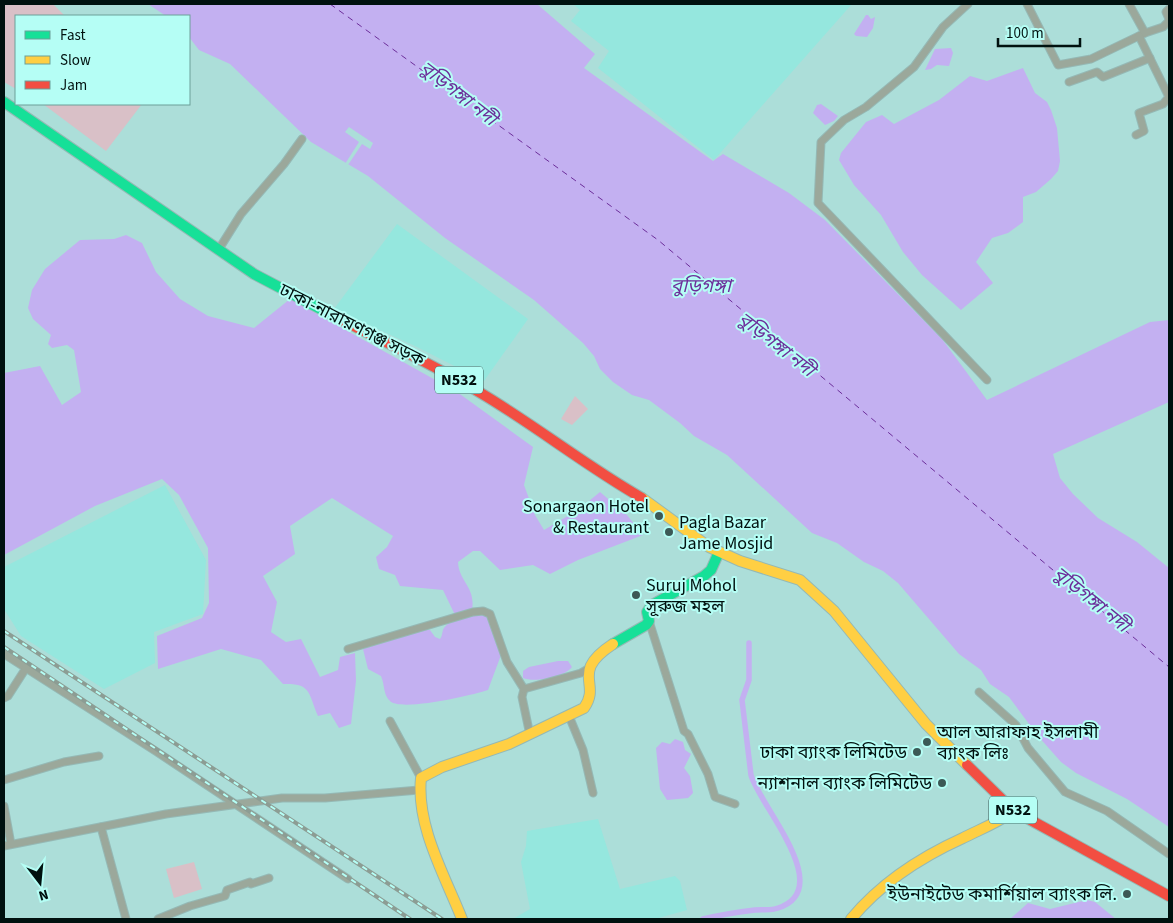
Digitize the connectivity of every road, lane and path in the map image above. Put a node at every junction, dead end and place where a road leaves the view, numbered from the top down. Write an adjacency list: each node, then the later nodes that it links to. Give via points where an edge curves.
1 (968, 4): 14 (street, via 943,28 914,67 866,107 844,120 821,142 818,203)
2 (1027, 4): 6 (street, via 1058,66 1091,59)
3 (1130, 4): 6 (street)
4 (1169, 9): 5 (street, via 1166,12)
5 (1169, 20): 6 (street, via 1163,27)
6 (1142, 34): 7 (street)
7 (1150, 58): 8 (street, via 1103,77 1097,72); 9 (street)
8 (1069, 82)
9 (1169, 98): 11 (street, via 1163,104 1139,113 1144,131)
10 (4, 102): 13 (main road, ঢাকা-নারায়ণগঞ্জ সড়ক / N532)
11 (1136, 135)
12 (302, 139): 13 (street, via 241,214)
13 (219, 249): 15 (main road, ঢাকা-নারায়ণগঞ্জ সড়ক / N532, via 254,274 478,391 647,500)
14 (987, 380)
15 (719, 552): 16 (main road, via 711,570 704,576 648,608); 35 (main road, ঢাকা-নারায়ণগঞ্জ সড়ক / N532, via 800,580 834,611 926,724)
16 (649, 621): 20 (main road, via 593,659); 32 (street, via 684,731 708,774 715,797)
17 (348, 649): 21 (street, via 484,611 490,614 507,662)
18 (4, 654): 19 (street)
19 (26, 668): 23 (street); 33 (street)
20 (588, 669): 21 (street); 24 (main road, via 588,704)
21 (524, 689): 26 (street, via 522,697)
22 (979, 692): 38 (street, via 1016,724 1028,748 1064,792 1107,811)
23 (4, 698)
24 (569, 716): 26 (main road); 31 (street, via 583,750)
25 (390, 721): 28 (street)
26 (530, 735): 28 (main road, via 442,767)
27 (99, 756): 29 (street, via 64,762)
28 (421, 778): 30 (main road)
29 (4, 780)
30 (419, 790): 33 (street, via 334,798 282,798); 44 (main road, via 428,828)
31 (594, 793)
32 (735, 804)
33 (236, 805): 36 (street); 40 (street)
34 (4, 806): 37 (street)
35 (1014, 811): 41 (main road, N532); 45 (main road, via 994,825 962,838 911,866 866,901)
36 (101, 827): 37 (street); 42 (street)
37 (8, 845)
38 (1169, 854)
39 (270, 878): 43 (street, via 239,885 227,890 224,896)
40 (348, 879)
41 (1169, 896)
42 (126, 919)
43 (158, 919)
44 (462, 919)
45 (851, 919)

